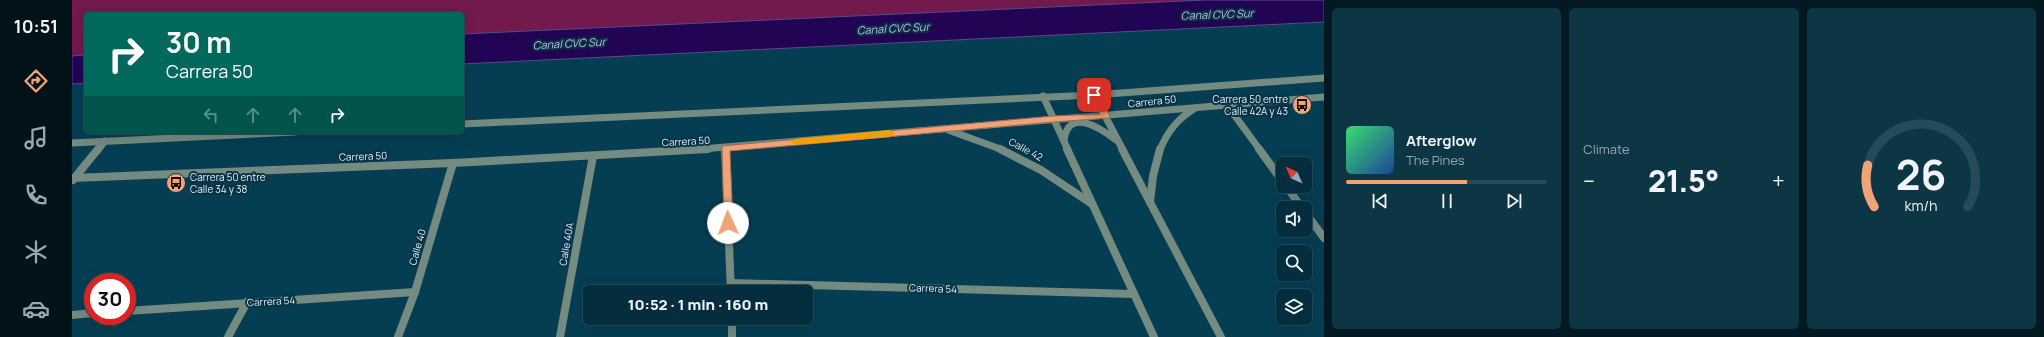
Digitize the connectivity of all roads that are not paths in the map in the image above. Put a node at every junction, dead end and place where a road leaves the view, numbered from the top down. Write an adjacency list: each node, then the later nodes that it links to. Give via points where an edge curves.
1 (1324, 78): 2 (street, Carrera 50)
2 (1094, 95): 3 (street, Carrera 50); 7 (street)
3 (1043, 96): 8 (street); 9 (street, Carrera 50)
4 (1324, 97): 5 (street, Carrera 50)
5 (1227, 105): 6 (street, Carrera 50); 19 (street)
6 (1199, 107): 7 (street, Carrera 50); 21 (street, via 1179,118 1162,144 1153,174)
7 (1105, 116): 8 (street, Carrera 50); 15 (street)
8 (1053, 119): 10 (street, Carrera 50); 14 (street)
9 (464, 124)
10 (942, 129): 16 (street, Carrera 50); 22 (street, Calle 42, via 964,134 1019,157 1046,172)
11 (253, 134): 12 (street)
12 (105, 141): 13 (street); 20 (street)
13 (72, 143)
14 (1064, 144): 15 (street, via 1065,131 1078,122 1100,128); 22 (street)
15 (1120, 144): 21 (street)
16 (725, 148): 17 (street, Carrera 50); 25 (street)
17 (593, 156): 18 (street, Carrera 50); 36 (street, Calle 40A)
18 (453, 162): 20 (street, Carrera 50); 27 (street, Calle 40)
19 (1276, 172)
20 (73, 179)
21 (1150, 203): 39 (street)
22 (1093, 205): 28 (street)
23 (1312, 222): 24 (street)
24 (1324, 238)
25 (731, 285)
26 (813, 288): 28 (street, Carrera 54)
27 (415, 292): 29 (street, Carrera 54); 35 (street, Calle 40)
28 (1134, 294): 38 (street)
29 (247, 302): 30 (street, Carrera 54); 34 (street)
30 (136, 309)
31 (84, 314): 32 (street)
32 (72, 315)
33 (732, 325): 37 (street)
34 (228, 337)
35 (398, 337)
36 (560, 337)
37 (732, 337)
38 (1154, 337)
39 (1220, 337)

